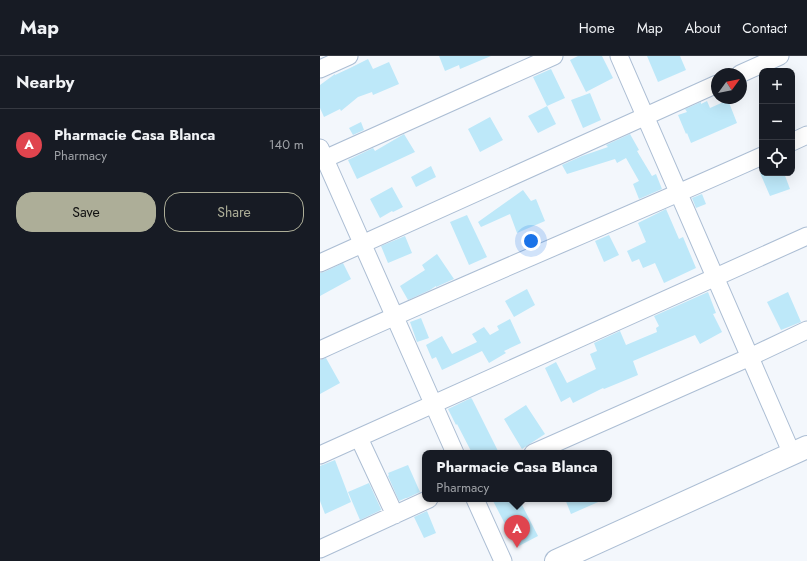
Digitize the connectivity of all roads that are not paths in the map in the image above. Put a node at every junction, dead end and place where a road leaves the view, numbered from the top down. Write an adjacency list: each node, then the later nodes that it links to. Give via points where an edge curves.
1 (349, 56): 5 (street)
2 (554, 56): 11 (street)
3 (619, 56): 8 (street)
4 (780, 56): 6 (street)
5 (320, 69)
6 (747, 71)
7 (711, 87): 8 (street)
8 (646, 117): 13 (street); 15 (street)
9 (807, 135): 10 (street)
10 (795, 141)
11 (322, 156): 15 (street)
12 (759, 157): 13 (street)
13 (679, 193): 17 (street); 18 (street)
14 (807, 236): 17 (street)
15 (362, 244): 16 (street); 18 (street)
16 (320, 263)
17 (715, 278): 21 (street); 22 (street)
18 (394, 316): 20 (street); 22 (street)
19 (807, 330): 21 (street)
20 (320, 350)
21 (750, 357): 25 (street); 26 (street)
22 (433, 404): 23 (street); 24 (street)
23 (359, 438): 27 (street); 30 (street)
24 (454, 450)
25 (540, 450)
26 (800, 450): 33 (street)
27 (320, 455)
28 (423, 502): 30 (street)
29 (476, 502): 32 (street)
30 (395, 515): 31 (street)
31 (320, 548)
32 (503, 561)
33 (556, 561)

